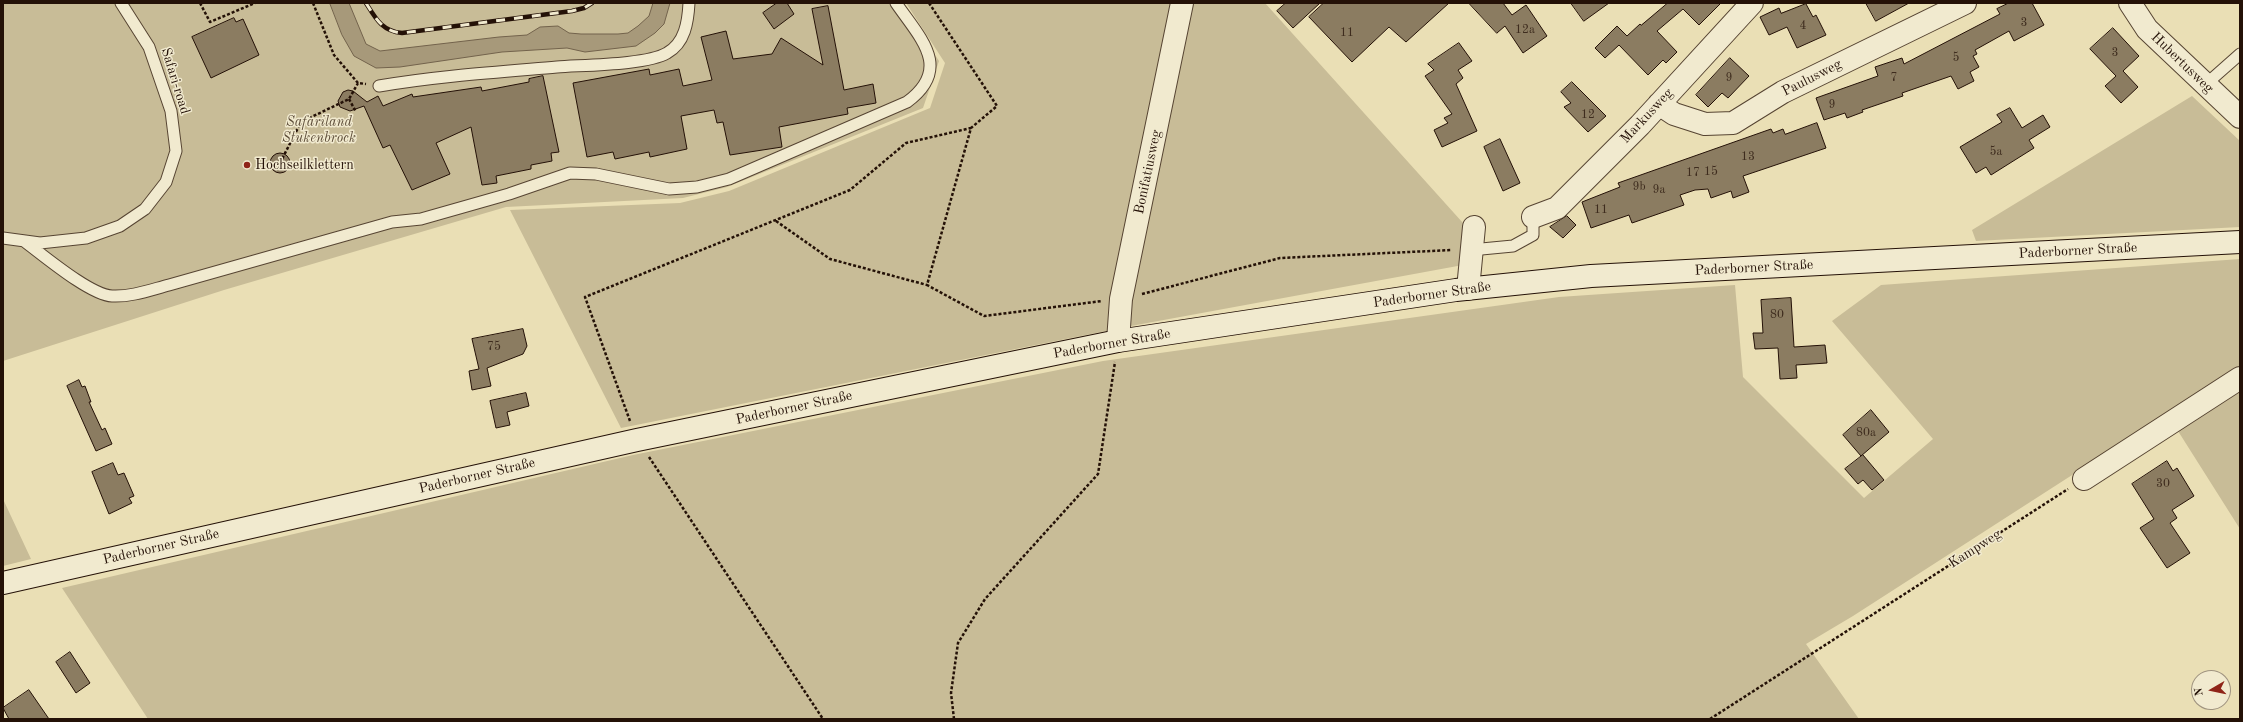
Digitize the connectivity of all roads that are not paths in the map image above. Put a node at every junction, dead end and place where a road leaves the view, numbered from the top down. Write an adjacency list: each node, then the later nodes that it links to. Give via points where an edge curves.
1 (121, 3): 16 (lane, Safari-road, via 149,47 170,111 176,151 166,182 145,209 120,226 86,238 40,243)
2 (690, 3): 10 (lane, via 683,36 677,45 660,57 622,63 421,80)
3 (896, 3): 16 (lane, via 930,54 926,81 918,93 907,102 729,179 697,187 669,189 596,174 570,173 509,194 421,219 392,222 133,294 110,296 91,289)
4 (1182, 3): 20 (main road, Bonifatiusweg, via 1121,299)
5 (1752, 3): 11 (main road, Markusweg)
6 (1965, 3): 11 (main road, Paulusweg, via 1783,92 1733,123 1705,124 1674,114)
7 (2130, 3): 9 (main road, Hubertusweg, via 2147,29)
8 (2240, 54): 9 (lane)
9 (2205, 85): 12 (main road, Hubertusweg)
10 (379, 86)
11 (1659, 104): 13 (main road, Markusweg, via 1557,208)
12 (2240, 117)
13 (1533, 217): 18 (lane, via 1533,235 1513,246)
14 (1474, 227): 18 (main road)
15 (3, 238): 16 (lane, Safari-road)
16 (24, 241)
17 (2240, 242): 19 (main road, Paderborner Straße, via 1591,276)
18 (1471, 250): 19 (main road)
19 (1468, 289): 20 (main road, Paderborner Straße)
20 (1118, 341): 23 (main road, Paderborner Straße, via 637,440)
21 (2240, 378): 22 (main road)
22 (2084, 479)
23 (3, 583)

